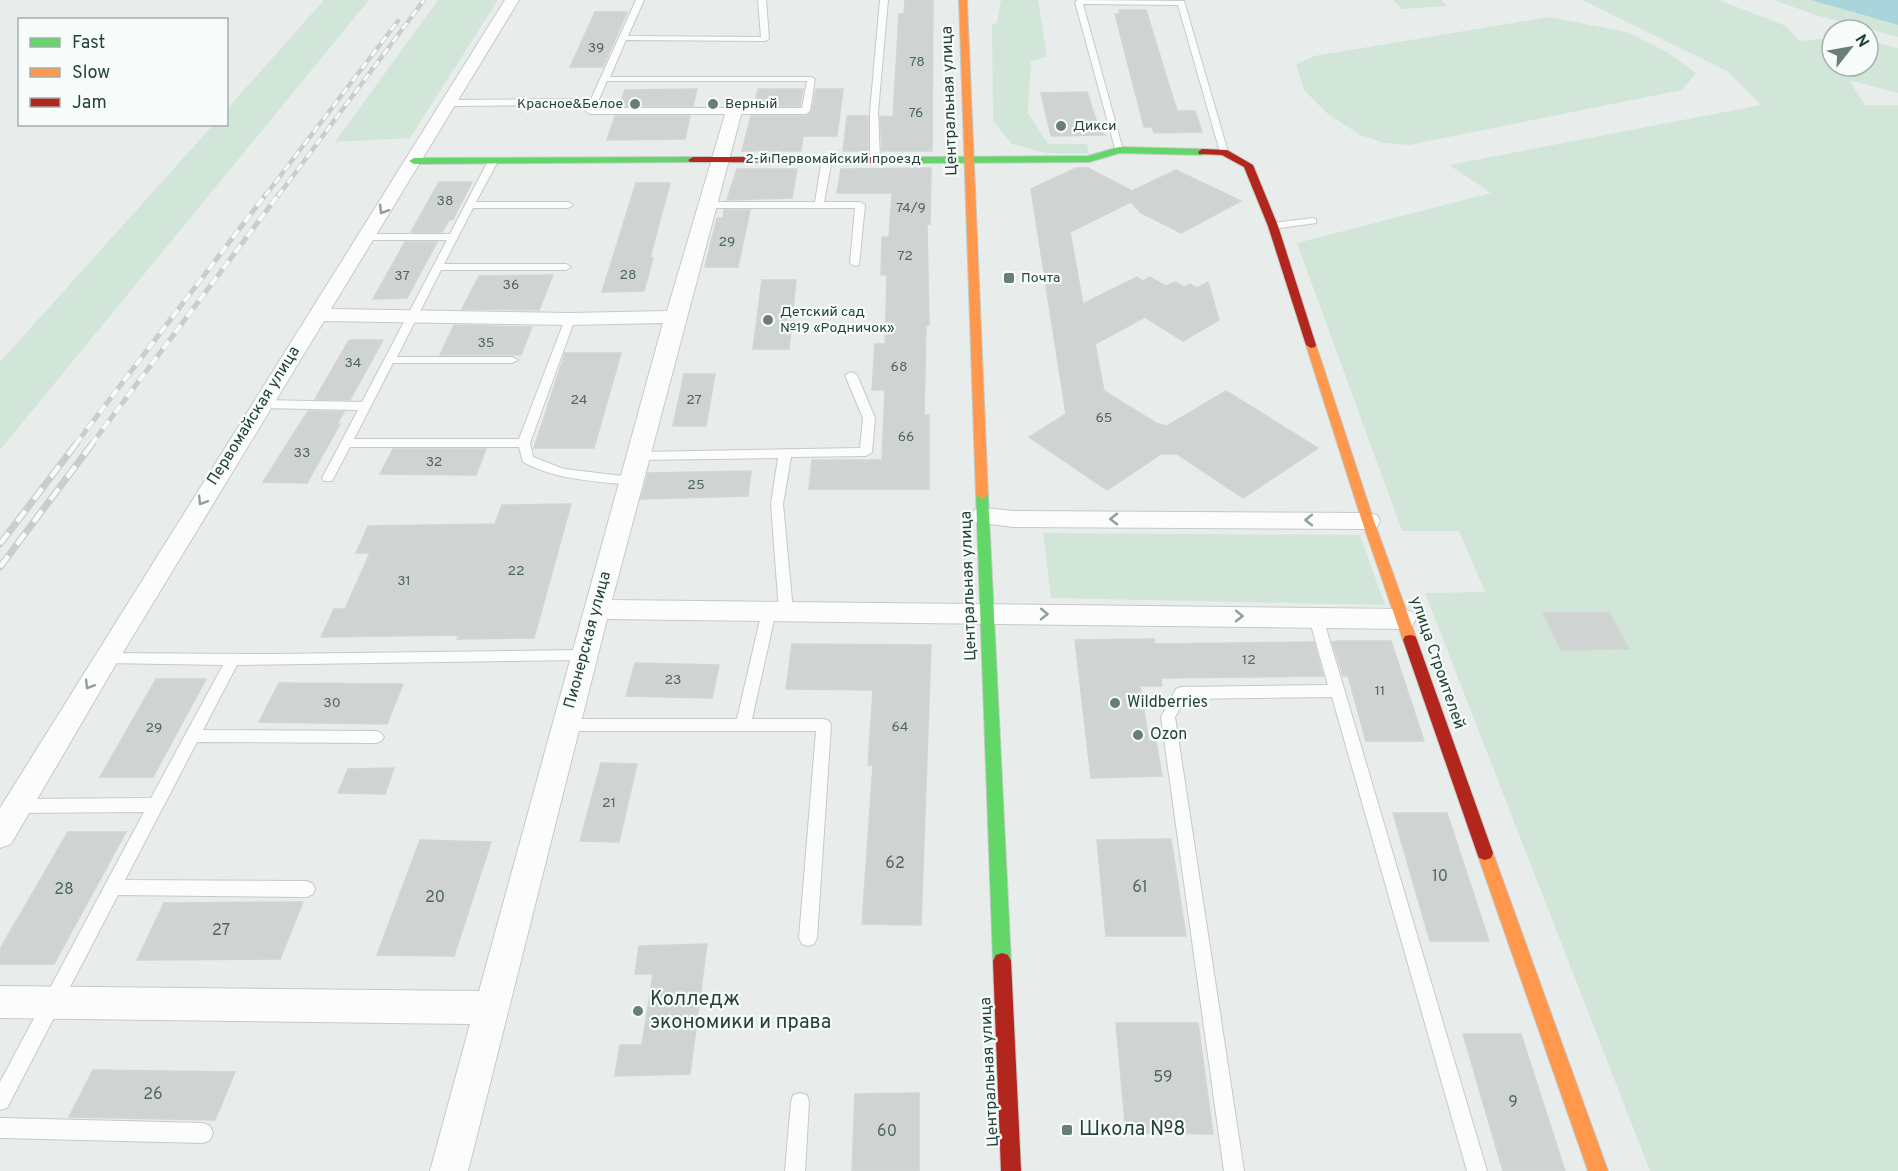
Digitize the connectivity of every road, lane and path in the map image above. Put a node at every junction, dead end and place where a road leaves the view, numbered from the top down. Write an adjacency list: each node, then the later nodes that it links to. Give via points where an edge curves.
1 (512, 0): 9 (street, Первомайская улица)
2 (640, 0): 6 (lane)
3 (762, 0): 6 (lane, via 765,39)
4 (884, 0): 14 (lane)
5 (963, 0): 15 (street, Центральная улица)
6 (623, 38): 7 (lane)
7 (606, 79): 8 (lane); 10 (lane, via 811,79 806,111)
8 (594, 102): 9 (lane); 10 (lane, via 590,111)
9 (449, 103): 18 (street, Первомайская улица)
10 (734, 111): 17 (street, Пионерская улица)
11 (1119, 150): 12 (street, 2-й Первомайский проезд); 12 (lane, via 1079,2 1180,3); 15 (street, 2-й Первомайский проезд, via 1089,159)
12 (1224, 152): 19 (street, 2-й Первомайский проезд)
13 (827, 159): 14 (street, 2-й Первомайский проезд); 17 (street, 2-й Первомайский проезд); 23 (lane)
14 (874, 159): 15 (street, 2-й Первомайский проезд)
15 (969, 159): 46 (street, Центральная улица)
16 (493, 160): 17 (street, 2-й Первомайский проезд); 18 (street, 2-й Первомайский проезд); 20 (lane)
17 (722, 160): 22 (street, Пионерская улица)
18 (414, 161): 26 (street, Первомайская улица, one-way to 26)
19 (1248, 165): 25 (street, улица Строителей)
20 (470, 205): 21 (lane); 27 (lane)
21 (568, 205)
22 (708, 205): 23 (lane); 33 (street, Пионерская улица)
23 (819, 205): 28 (lane, via 860,205)
24 (1313, 220): 25 (lane)
25 (1273, 226): 47 (street, улица Строителей)
26 (366, 237): 27 (lane); 31 (street, Первомайская улица)
27 (453, 237): 29 (lane)
28 (855, 263)
29 (437, 267): 30 (lane); 32 (lane)
30 (566, 267)
31 (316, 315): 32 (street); 38 (street, Первомайская улица)
32 (412, 316): 34 (street); 35 (lane)
33 (675, 317): 34 (street); 43 (street, Пионерская улица)
34 (570, 319): 41 (lane)
35 (389, 360): 36 (lane); 39 (lane)
36 (512, 360)
37 (851, 375): 42 (lane, via 869,418 866,452)
38 (261, 404): 39 (lane); 54 (street, Первомайская улица, one-way to 54)
39 (365, 406): 40 (lane)
40 (346, 443): 41 (lane); 44 (lane)
41 (524, 444): 45 (lane, via 527,459 541,468)
42 (785, 453): 43 (lane); 49 (lane, via 777,504)
43 (638, 456): 45 (street, Пионерская улица)
44 (328, 478)
45 (631, 481): 48 (street, Пионерская улица)
46 (983, 516): 47 (street, one-way to 46); 50 (street, Центральная улица)
47 (1368, 521): 52 (street, улица Строителей)
48 (597, 609): 49 (street); 53 (street, Пионерская улица)
49 (777, 611): 50 (street); 58 (lane)
50 (986, 614): 51 (street, one-way to 51); 76 (street, Центральная улица)
51 (1316, 618): 52 (street); 56 (lane)
52 (1403, 619): 79 (street, улица Строителей)
53 (584, 655): 55 (lane); 57 (street, Пионерская улица)
54 (106, 657): 55 (lane); 62 (street, Первомайская улица, one-way to 62)
55 (233, 659): 59 (lane)
56 (1338, 691): 77 (lane, via 1181,693 1168,717); 78 (lane)
57 (565, 725): 58 (lane); 69 (street, Пионерская улица)
58 (743, 725): 66 (lane, via 824,725)
59 (192, 736): 60 (lane); 61 (lane)
60 (376, 737)
61 (156, 805): 62 (lane); 64 (lane)
62 (17, 806): 63 (street, Первомайская улица)
63 (0, 835)
64 (112, 887): 65 (lane); 68 (lane)
65 (306, 890)
66 (808, 938)
67 (0, 1002): 68 (street)
68 (52, 1003): 69 (street); 70 (lane)
69 (492, 1008): 74 (street, Пионерская улица)
70 (0, 1101)
71 (800, 1102): 75 (lane)
72 (0, 1128): 73 (lane)
73 (203, 1133)
74 (449, 1171)
75 (795, 1171)
76 (1011, 1171)
77 (1234, 1171)
78 (1477, 1171)
79 (1598, 1171)

